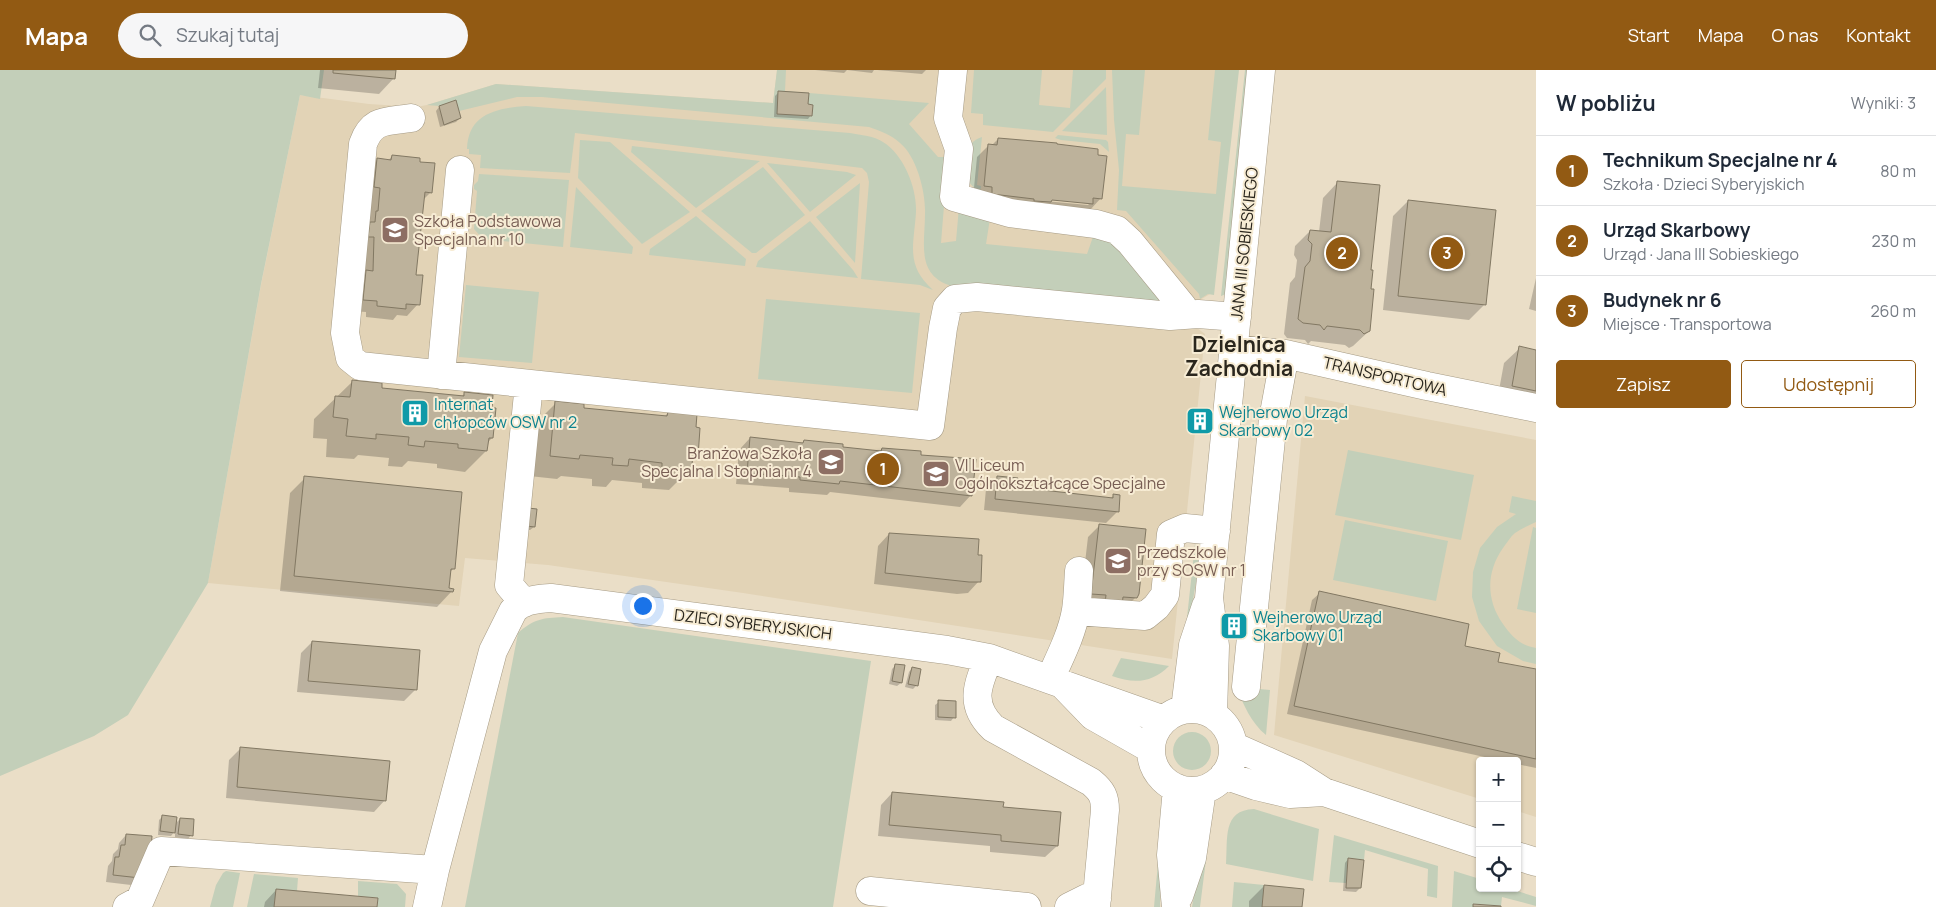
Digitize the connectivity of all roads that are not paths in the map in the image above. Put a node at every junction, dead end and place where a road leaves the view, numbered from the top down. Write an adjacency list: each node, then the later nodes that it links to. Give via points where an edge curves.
1 (953, 70): 5 (street, via 948,118 959,149 954,197 1010,213 1096,224 1117,230 1183,307)
2 (1261, 70): 6 (street, JANA III SOBIESKIEGO)
3 (411, 118): 9 (street, via 377,124 367,131 363,144 346,333 350,358 360,366)
4 (460, 170): 9 (street)
5 (1184, 314): 6 (street); 10 (street, via 1170,316 977,297 955,299 947,308 943,328 930,426)
6 (1237, 316): 7 (street, JANA III SOBIESKIEGO)
7 (1234, 349): 8 (street, TRANSPORTOWA); 12 (street, JANA III SOBIESKIEGO)
8 (1285, 354): 11 (street, TRANSPORTOWA); 19 (street, via 1273,419)
9 (441, 375): 10 (street)
10 (529, 384): 15 (street, via 510,585)
11 (1536, 408)
12 (1216, 531): 14 (street, JANA III SOBIESKIEGO); 16 (street, via 1185,528 1171,534 1165,595 1144,616)
13 (1079, 571): 16 (street)
14 (1209, 598): 20 (street, JANA III SOBIESKIEGO); 21 (street, JANA III SOBIESKIEGO, via 1215,646)
15 (524, 603): 17 (street, DZIECI SYBERYJSKICH, via 551,598); 30 (street, via 510,615 493,651)
16 (1076, 611): 18 (street)
17 (988, 658): 18 (street, DZIECI SYBERYJSKICH); 32 (street, via 978,691 977,705 983,718 993,728 1091,782 1102,793 1105,810)
18 (1055, 681): 20 (street, DZIECI SYBERYJSKICH); 23 (street, DZIECI SYBERYJSKICH, via 1093,716)
19 (1246, 687)
20 (1175, 714): 21 (street, via 1200,709); 23 (street, via 1152,738)
21 (1213, 714): 22 (street, via 1227,728)
22 (1233, 746): 24 (street, via 1233,757); 26 (street, via 1296,774)
23 (1151, 749): 25 (street, via 1154,765 1163,779)
24 (1224, 775): 25 (street, via 1214,784); 26 (street, via 1290,794)
25 (1189, 789): 33 (street, via 1192,858)
26 (1324, 792): 27 (street)
27 (1476, 843)
28 (1521, 857): 29 (street)
29 (1536, 862)
30 (434, 870): 34 (street, via 161,851 140,900); 35 (street)
31 (870, 891): 36 (street)
32 (1097, 903): 37 (street, via 1087,898)
33 (1176, 906)
34 (127, 907)
35 (427, 907)
36 (1027, 907)
37 (1070, 907)

